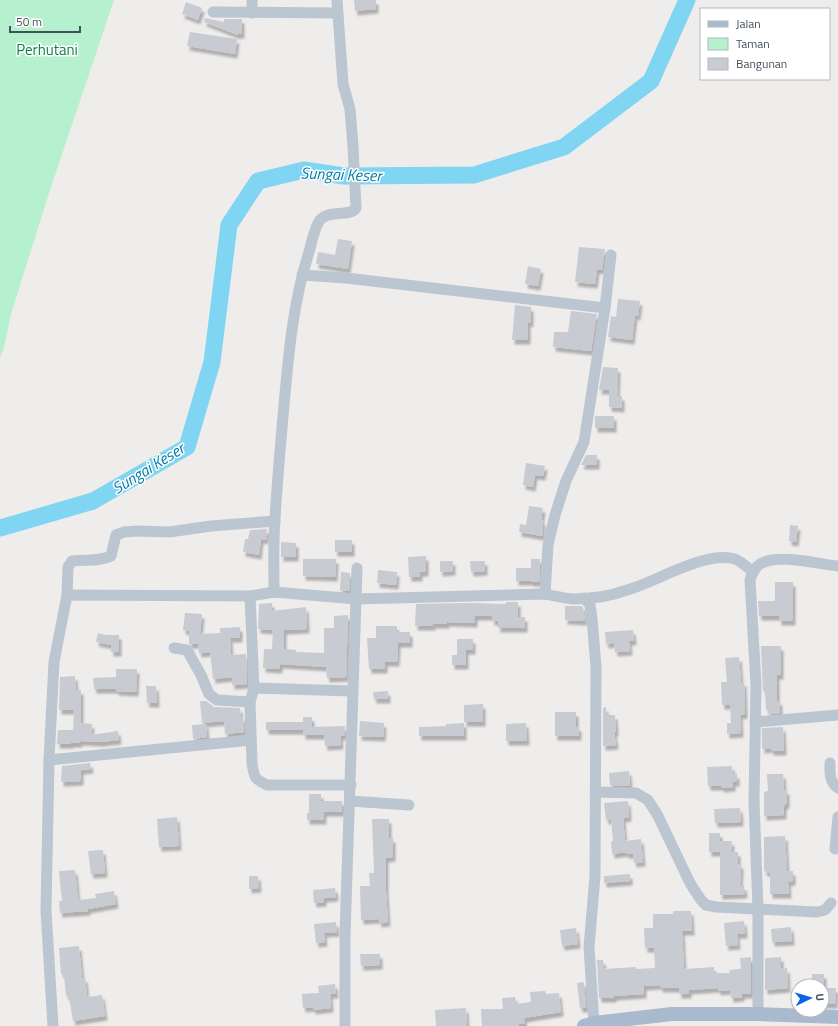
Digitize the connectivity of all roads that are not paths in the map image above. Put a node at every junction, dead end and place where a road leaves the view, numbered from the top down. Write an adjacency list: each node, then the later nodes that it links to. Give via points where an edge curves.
1 (252, 0): 4 (street)
2 (337, 0): 5 (street)
3 (213, 12): 4 (street)
4 (252, 13): 5 (street)
5 (337, 13): 7 (street, via 343,84 350,109 356,208 354,211 336,213 320,220)
6 (611, 255): 8 (street)
7 (302, 275): 8 (street); 9 (street, via 286,385)
8 (605, 308): 14 (street, via 584,442 554,515 548,545)
9 (275, 521): 13 (street); 15 (street, via 169,532 124,532 116,535 111,556 105,559 72,561 68,566)
10 (838, 566): 12 (street, via 785,559 759,564)
11 (357, 568): 18 (street)
12 (752, 571): 17 (street, via 733,559 715,558 703,560 626,591); 24 (street, via 750,580 756,685)
13 (274, 592): 16 (street); 18 (street)
14 (545, 594): 17 (street, via 572,599); 18 (street)
15 (67, 595): 16 (street); 26 (street, via 54,662)
16 (250, 596): 20 (street)
17 (584, 598): 30 (street, via 590,605 596,667)
18 (356, 599): 21 (street)
19 (174, 648): 22 (street, via 186,650 209,694 218,700)
20 (254, 688): 21 (street); 22 (street)
21 (352, 691): 28 (street)
22 (250, 702): 25 (street)
23 (838, 715): 24 (street)
24 (755, 722): 36 (street, via 754,802)
25 (251, 740): 26 (street); 28 (street, via 254,773 257,780 267,785)
26 (49, 760): 41 (street, via 46,911)
27 (830, 763): 29 (street, via 830,778)
28 (351, 785): 31 (street)
29 (838, 788)
30 (595, 792): 36 (street, via 636,793 648,800 690,882 706,905); 40 (street, via 595,876 589,947)
31 (350, 801): 32 (street); 42 (street, via 345,935)
32 (410, 805)
33 (838, 818): 34 (street)
34 (836, 849)
35 (831, 903): 36 (street, via 826,910 817,912)
36 (758, 909): 37 (street)
37 (758, 1014): 38 (main road); 39 (main road, via 672,1014)
38 (838, 1017)
39 (647, 1021): 40 (main road)
40 (589, 1025)
41 (53, 1026)
42 (345, 1026)

